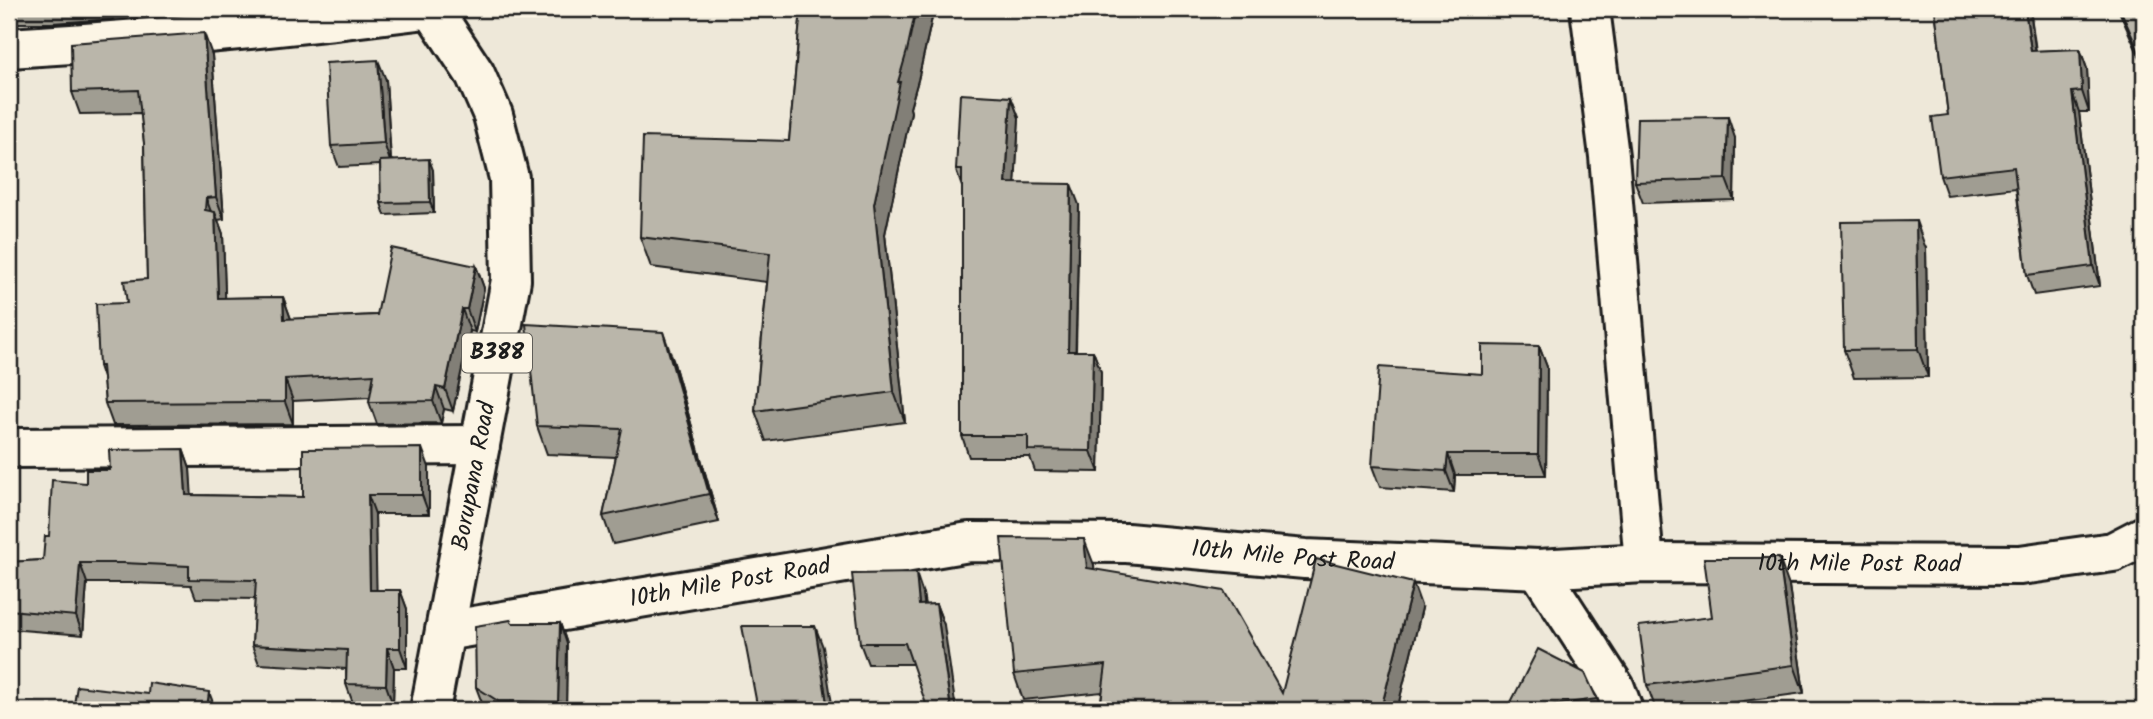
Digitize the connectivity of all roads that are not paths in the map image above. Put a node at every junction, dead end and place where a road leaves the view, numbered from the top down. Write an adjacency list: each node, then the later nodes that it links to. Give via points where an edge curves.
1 (426, 9): 4 (street, via 309,24)
2 (432, 9): 5 (street, Borupana Road / B388, via 489,104 509,177 511,281)
3 (1590, 9): 8 (street, via 1609,156)
4 (9, 48)
5 (480, 445): 6 (street); 10 (street, Borupana Road / B388)
6 (9, 448)
7 (2144, 536): 8 (street, 10th Mile Post Road, via 2113,552 2020,565)
8 (1644, 563): 9 (street, 10th Mile Post Road)
9 (1538, 569): 10 (street, 10th Mile Post Road, via 1305,559 1127,543 968,542); 12 (street, via 1615,688)
10 (445, 631): 11 (street, Borupana Road / B388)
11 (430, 710)
12 (1623, 710)

